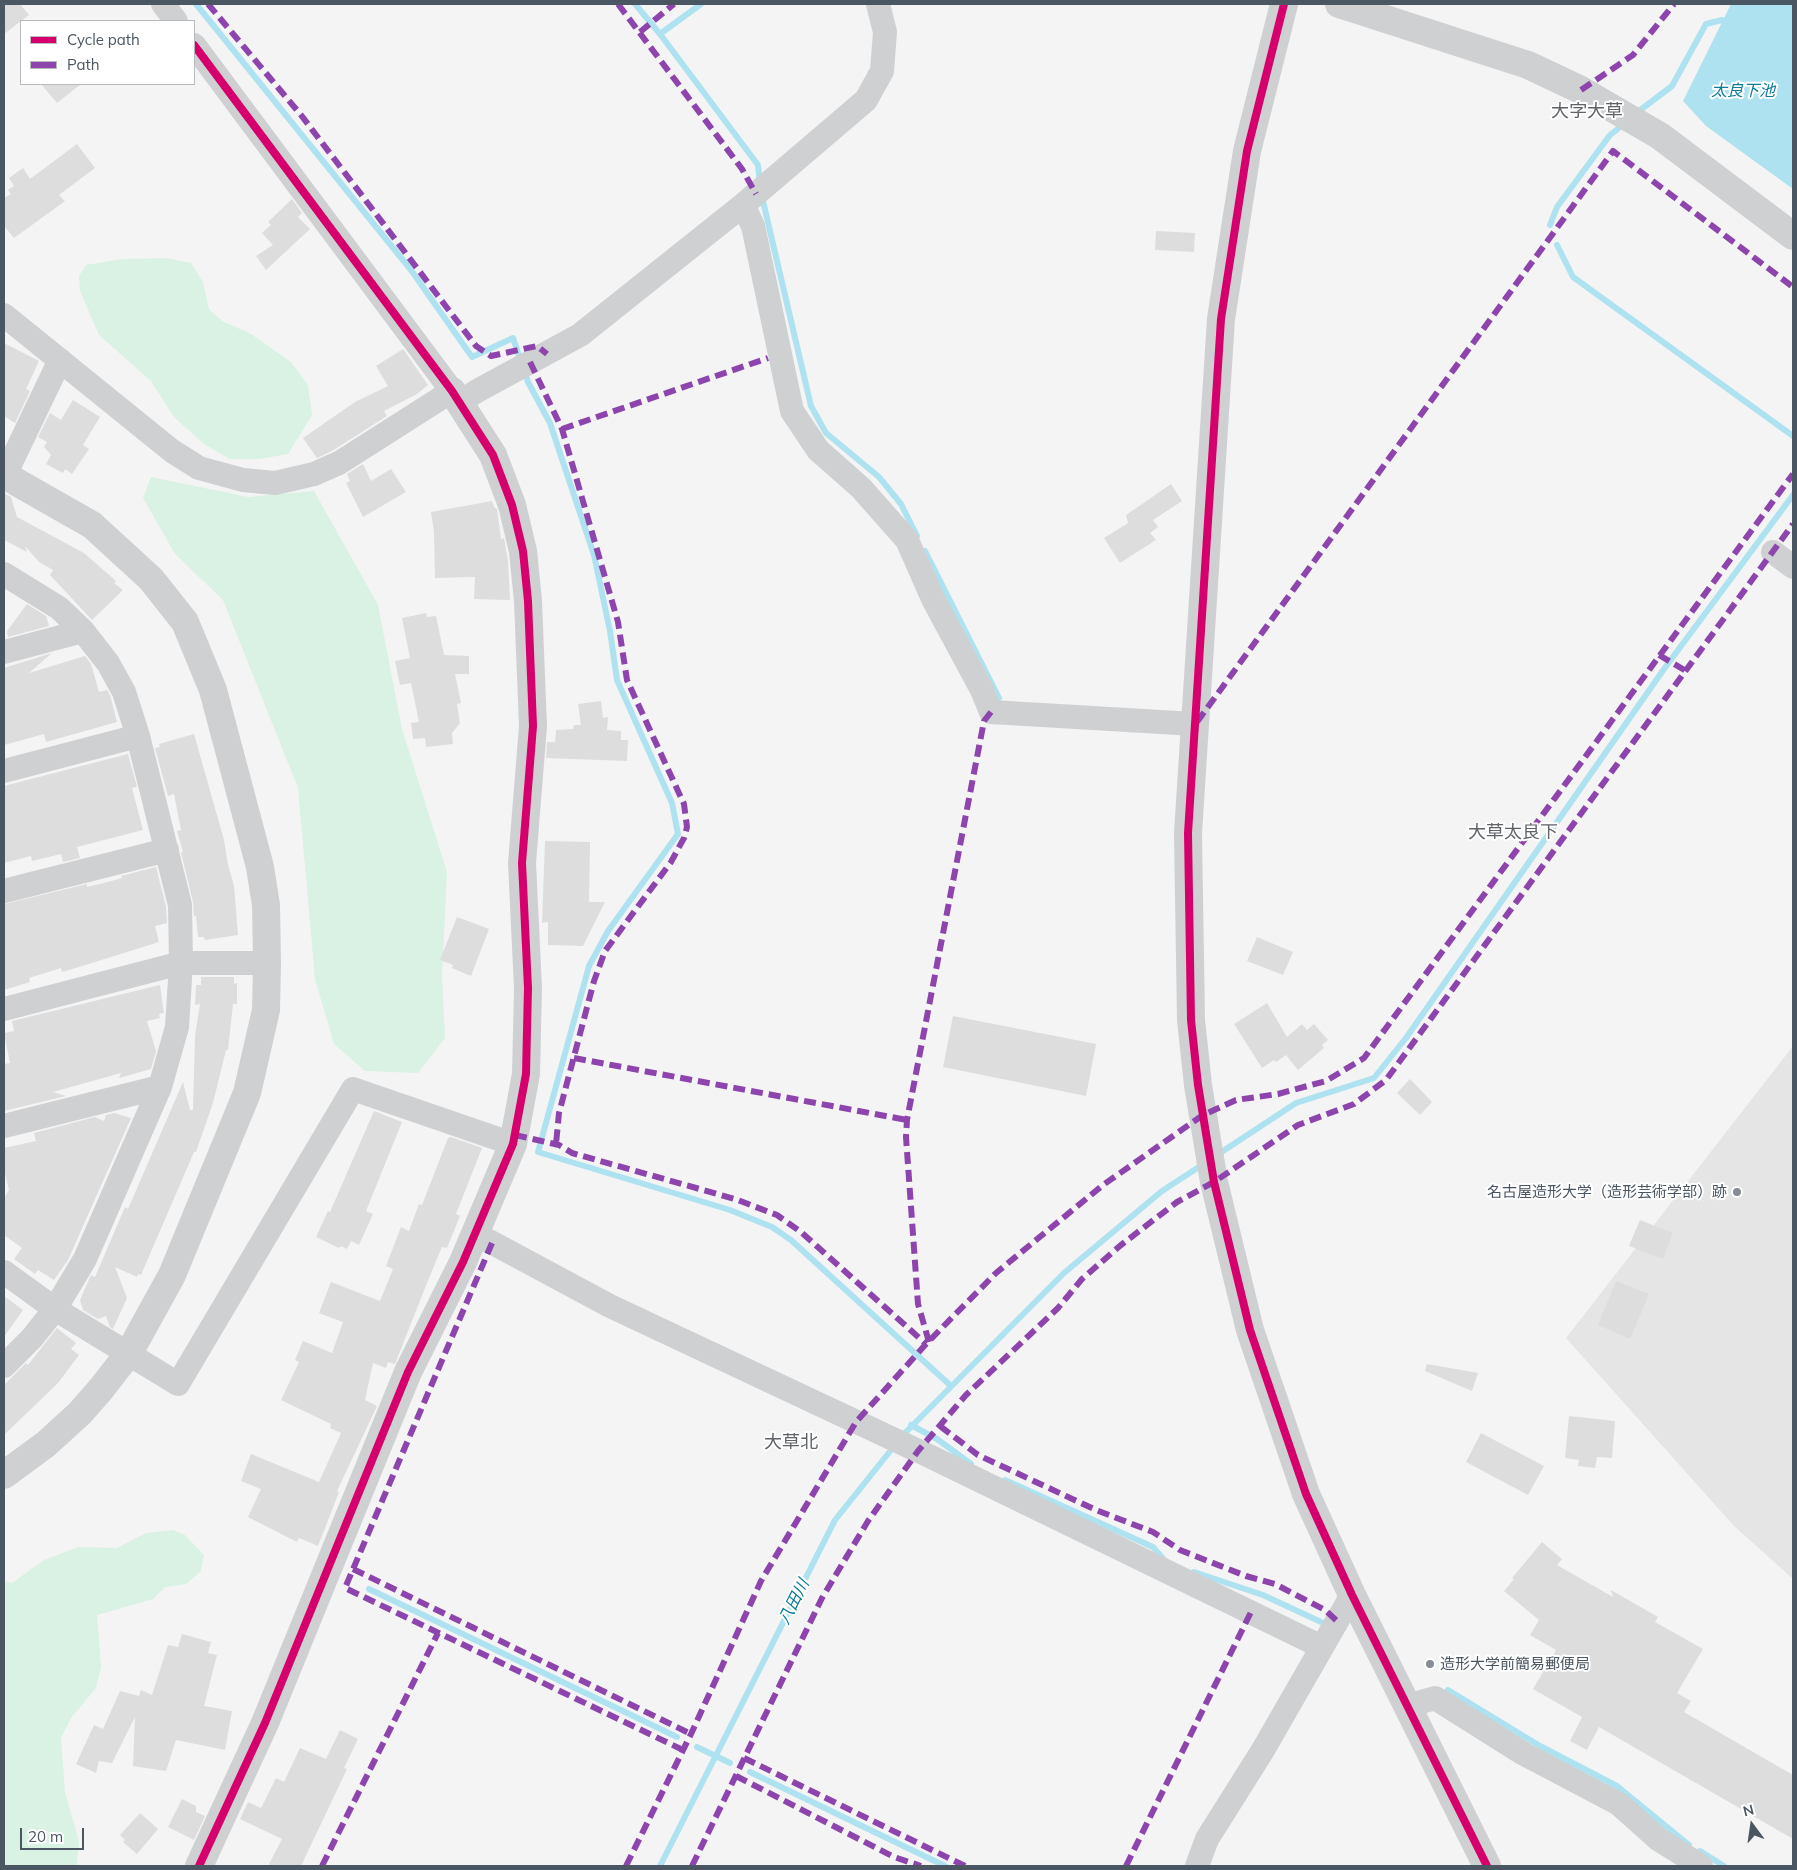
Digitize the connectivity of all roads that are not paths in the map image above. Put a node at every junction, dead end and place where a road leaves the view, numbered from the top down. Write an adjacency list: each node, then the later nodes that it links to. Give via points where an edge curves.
1 (163, 4): 5 (street)
2 (878, 4): 7 (street, via 885,32 882,71 866,100)
3 (1284, 4): 18 (street, via 1247,150 1221,319)
4 (1338, 4): 8 (street, via 1528,65 1581,90 1660,136)
5 (175, 20)
6 (195, 46): 11 (street)
7 (743, 205): 11 (street, via 580,335 477,390); 18 (street, via 752,226 792,411 818,450 861,488 906,540 991,712)
8 (1793, 236)
9 (4, 315): 10 (street)
10 (60, 360): 11 (street, via 172,451 199,468 243,480 275,483 314,474 340,462); 12 (street)
11 (456, 397): 28 (street, via 493,455 512,505 523,551 528,601 533,726 522,863 528,988 526,1074)
12 (4, 476): 24 (street, via 92,525 151,578 184,622 213,690 260,866 266,905)
13 (1773, 552): 14 (street)
14 (1793, 567)
15 (4, 574): 16 (street, via 59,608)
16 (83, 631): 17 (street); 19 (street, via 108,663 124,692)
17 (4, 652)
18 (1196, 724): 35 (street, via 1188,833 1191,1020 1214,1182 1250,1330 1306,1494)
19 (138, 736): 20 (street); 21 (street)
20 (4, 771)
21 (167, 850): 22 (street); 23 (street, via 180,905)
22 (4, 892)
23 (181, 963): 24 (street); 25 (street); 26 (street, via 177,1027)
24 (267, 963): 32 (street, via 266,1010 247,1093 172,1275)
25 (4, 1008)
26 (160, 1087): 27 (street); 31 (street, via 85,1260)
27 (4, 1126)
28 (513, 1144): 29 (street); 32 (street, via 353,1090 178,1384)
29 (474, 1234): 36 (street, via 610,1306 928,1455); 38 (street, via 408,1372 265,1723)
30 (4, 1272): 31 (street)
31 (55, 1309): 32 (street); 33 (street)
32 (128, 1353): 34 (street, via 80,1413 46,1444)
33 (4, 1366)
34 (4, 1475)
35 (1352, 1595): 36 (street); 37 (street)
36 (1322, 1647): 39 (street, via 1207,1839)
37 (1407, 1706): 40 (street); 41 (street, via 1435,1698 1524,1754 1620,1804 1658,1839)
38 (199, 1866)
39 (1197, 1866)
40 (1487, 1866)
41 (1701, 1866)

